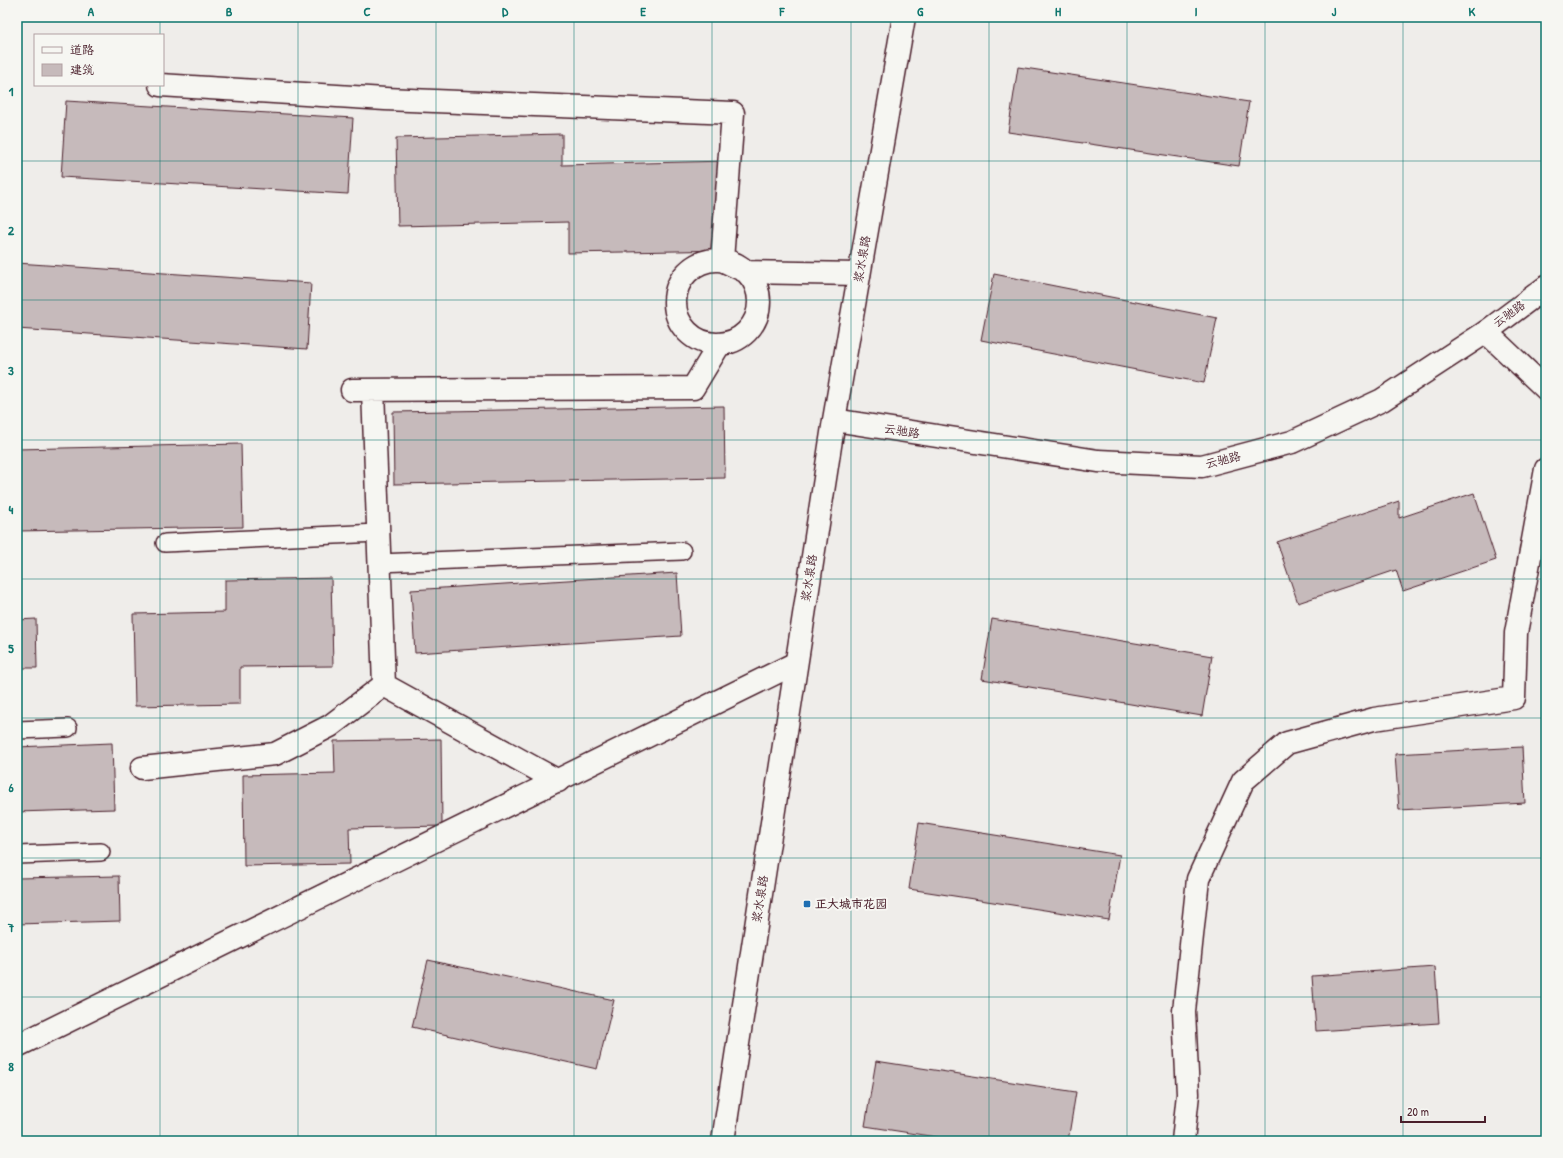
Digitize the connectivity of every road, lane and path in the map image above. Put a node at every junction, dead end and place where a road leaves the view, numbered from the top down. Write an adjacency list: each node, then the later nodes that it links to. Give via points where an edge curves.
1 (904, 17): 5 (street, 浆水泉路)
2 (164, 85): 3 (street, via 393,100 733,113)
3 (722, 260): 4 (street, via 736,264); 8 (street, via 708,261 695,266 684,275 674,301 677,315 692,337 705,343)
4 (747, 272): 5 (street); 8 (street, via 756,283 760,297 759,311 754,324 745,335 733,342)
5 (859, 274): 10 (street, 浆水泉路)
6 (1546, 287): 7 (street, 云驰路)
7 (1486, 332): 9 (street); 10 (street, 云驰路, via 1376,403 1292,442 1202,466 1098,461)
8 (719, 345): 12 (street, via 692,388 367,390)
9 (1546, 389)
10 (834, 420): 16 (street, 浆水泉路)
11 (1546, 469): 26 (street, via 1516,633 1514,698 1374,719 1287,743 1243,781 1198,879 1184,1011 1188,1094)
12 (378, 533): 13 (lane); 15 (street)
13 (165, 543)
14 (682, 551): 15 (lane)
15 (380, 563): 17 (street)
16 (796, 663): 21 (street); 25 (street, 浆水泉路)
17 (384, 685): 20 (street, via 330,726 275,754); 21 (street)
18 (68, 728): 19 (lane)
19 (17, 730)
20 (142, 768)
21 (558, 781): 24 (street)
22 (101, 852): 23 (lane)
23 (17, 855)
24 (17, 1046)
25 (723, 1141)
26 (1183, 1141)

